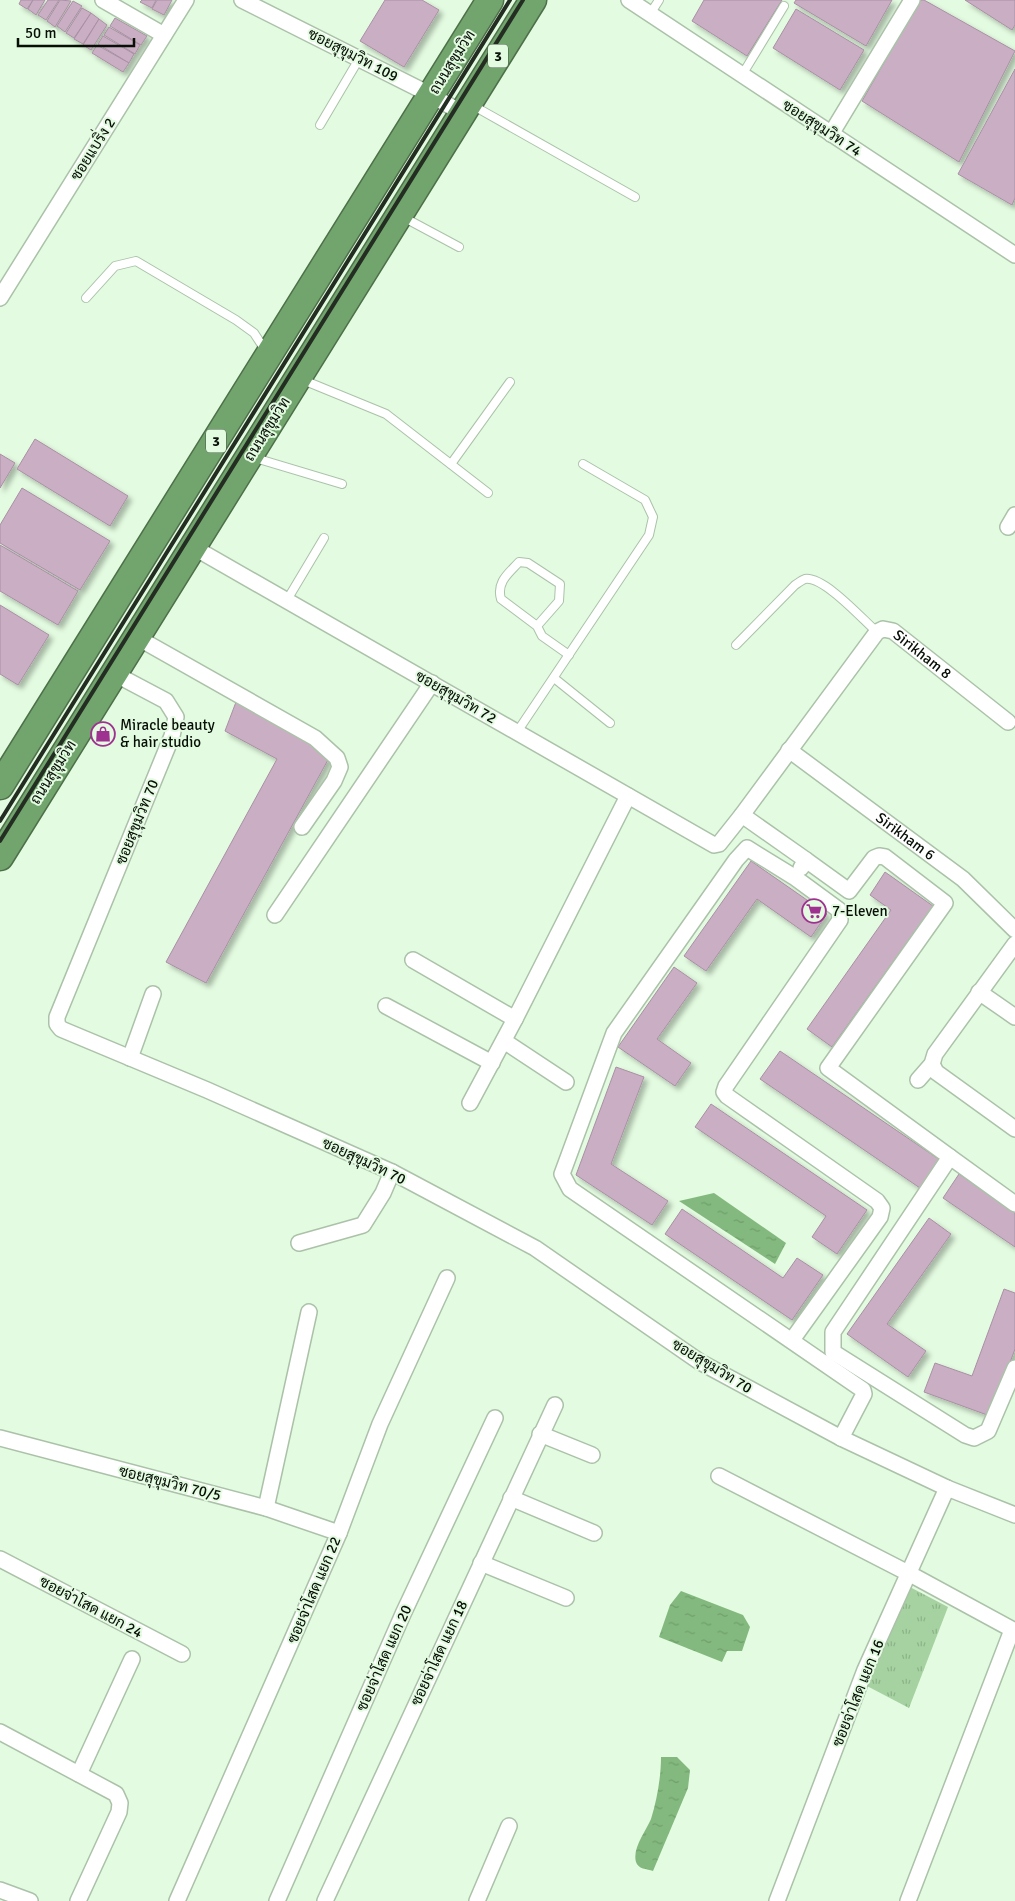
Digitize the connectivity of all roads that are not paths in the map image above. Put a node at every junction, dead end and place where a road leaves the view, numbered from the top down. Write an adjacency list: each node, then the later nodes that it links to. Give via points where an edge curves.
1 (103, 0): 11 (street)
2 (186, 0): 11 (street, ซอยแบริ่ง 2)
3 (242, 0): 12 (street, ซอยสุขุมวิท 109)
4 (490, 0): 14 (highway, ถนนสุขุมวิท / 3)
5 (533, 0): 15 (highway, ถนนสุขุมวิท / 3)
6 (629, 0): 10 (street, ซอยสุขุมวิท 74)
7 (659, 0): 10 (lane)
8 (912, 0): 17 (street)
9 (784, 6): 13 (lane)
10 (650, 14): 13 (street, ซอยสุขุมวิท 74)
11 (164, 35): 22 (street, ซอยแบริ่ง 2)
12 (359, 59): 14 (street, ซอยสุขุมวิท 109); 16 (lane)
13 (742, 75): 17 (street, ซอยสุขุมวิท 74)
14 (431, 95): 15 (street, ซอยสุขุมวิท 109); 24 (highway, ถนนสุขุมวิท / 3)
15 (465, 108): 18 (lane); 19 (highway, ถนนสุขุมวิท / 3)
16 (320, 126)
17 (831, 134): 21 (street, ซอยสุขุมวิท 74)
18 (635, 197)
19 (399, 215): 20 (lane); 25 (highway, ถนนสุขุมวิท / 3)
20 (459, 247)
21 (1014, 251)
22 (0, 298)
23 (86, 298): 24 (lane, via 115,266 136,261 236,320 254,333)
24 (269, 356): 47 (highway, ถนนสุขุมวิท / 3)
25 (298, 378): 27 (highway, ถนนสุขุมวิท / 3); 28 (lane, via 386,414)
26 (510, 382): 28 (lane)
27 (250, 457): 30 (lane); 33 (highway, ถนนสุขุมวิท / 3)
28 (451, 464): 31 (lane)
29 (583, 464): 39 (lane, via 645,500 653,517 650,535)
30 (342, 484)
31 (488, 493)
32 (324, 538): 34 (lane)
33 (193, 547): 34 (street, ซอยสุขุมวิท 72); 37 (highway, ถนนสุขุมวิท / 3)
34 (287, 600): 42 (street, ซอยสุขุมวิท 72)
35 (536, 626): 35 (lane, via 501,599 499,592 501,582 519,562 528,563 560,584 558,601); 39 (lane, via 542,636)
36 (877, 632): 38 (lane, via 826,586 804,579); 43 (street, Sirikham 8, via 883,629 893,631); 46 (street, Sirikham 8)
37 (138, 638): 40 (highway, ถนนสุขุมวิท / 3); 50 (street, via 315,738 337,758 340,767 334,782)
38 (736, 645)
39 (569, 655): 41 (lane)
40 (115, 674): 52 (highway, ถนนสุขุมวิท / 3); 65 (street, ซอยสุขุมวิท 70, via 166,701 176,717 172,736 57,1017 57,1024 61,1029)
41 (554, 678): 44 (lane); 45 (lane)
42 (432, 683): 45 (street, ซอยสุขุมวิท 72); 55 (street)
43 (1008, 722)
44 (610, 723)
45 (517, 732): 48 (street, ซอยสุขุมวิท 72)
46 (789, 750): 49 (street, Sirikham 8); 56 (street, Sirikham 6, via 963,879)
47 (0, 786)
48 (628, 796): 51 (street, ซอยสุขุมวิท 72, via 710,843); 63 (street)
49 (742, 815): 51 (street, Sirikham 8); 53 (street)
50 (302, 827)
51 (719, 844)
52 (0, 856)
53 (806, 860): 54 (street); 72 (street, via 849,891 874,858 885,857 945,903 828,1068)
54 (794, 877): 78 (street, via 839,910 840,920 724,1092 877,1201 882,1208 880,1217); 78 (street, via 753,850 747,848 742,852 614,1033 562,1174 570,1189)
55 (275, 915)
56 (1015, 930)
57 (1015, 944): 59 (street)
58 (413, 960): 63 (street)
59 (979, 992): 62 (street); 67 (street, via 935,1054)
60 (153, 994): 65 (street)
61 (386, 1006): 66 (street)
62 (1015, 1017)
63 (515, 1019): 64 (street)
64 (504, 1041): 66 (street); 69 (street)
65 (130, 1058): 73 (street, ซอยสุขุมวิท 70)
66 (492, 1063): 70 (street)
67 (932, 1064): 68 (street); 71 (street, via 936,1072)
68 (918, 1080)
69 (566, 1082)
70 (470, 1103)
71 (1015, 1129)
72 (950, 1157): 74 (street); 79 (street, via 833,1332 833,1352 974,1438 988,1431)
73 (392, 1172): 75 (street, via 383,1194 363,1225); 84 (street, ซอยสุขุมวิท 70, via 535,1248 700,1362)
74 (1015, 1204)
75 (299, 1243)
76 (447, 1278): 91 (street, ซอยจ่าโสด แยก 22, via 380,1424)
77 (309, 1312): 89 (street)
78 (792, 1340): 84 (street, via 864,1392)
79 (1015, 1368)
80 (556, 1405): 82 (street, ซอยจ่าโสด แยก 18)
81 (495, 1418): 107 (street, ซอยจ่าโสด แยก 20, via 403,1614)
82 (540, 1434): 85 (street); 88 (street, ซอยจ่าโสด แยก 18)
83 (0, 1438): 89 (street, ซอยสุขุมวิท 70/5)
84 (841, 1438): 87 (street, ซอยสุขุมวิท 70)
85 (592, 1455)
86 (719, 1476): 95 (street)
87 (947, 1488): 90 (street, ซอยสุขุมวิท 70); 95 (street, ซอยจ่าโสด แยก 16)
88 (511, 1498): 92 (street); 94 (street, ซอยจ่าโสด แยก 18)
89 (266, 1508): 91 (street, ซอยสุขุมวิท 70/5)
90 (1015, 1515)
91 (339, 1532): 106 (street, ซอยจ่าโสด แยก 22)
92 (594, 1533)
93 (0, 1559): 98 (street, ซอยจ่าโสด แยก 24)
94 (481, 1563): 96 (street); 108 (street, ซอยจ่าโสด แยก 18)
95 (910, 1574): 97 (street); 110 (street, ซอยจ่าโสด แยก 16, via 865,1670)
96 (566, 1598)
97 (1014, 1631): 111 (street)
98 (182, 1654)
99 (132, 1659): 101 (street)
100 (0, 1732): 101 (street)
101 (78, 1774): 105 (street, via 116,1794 120,1803 119,1812)
102 (509, 1826): 109 (street)
103 (0, 1890): 104 (street)
104 (30, 1901)
105 (78, 1901)
106 (177, 1901)
107 (277, 1901)
108 (325, 1901)
109 (477, 1901)
110 (778, 1901)
111 (908, 1901)

